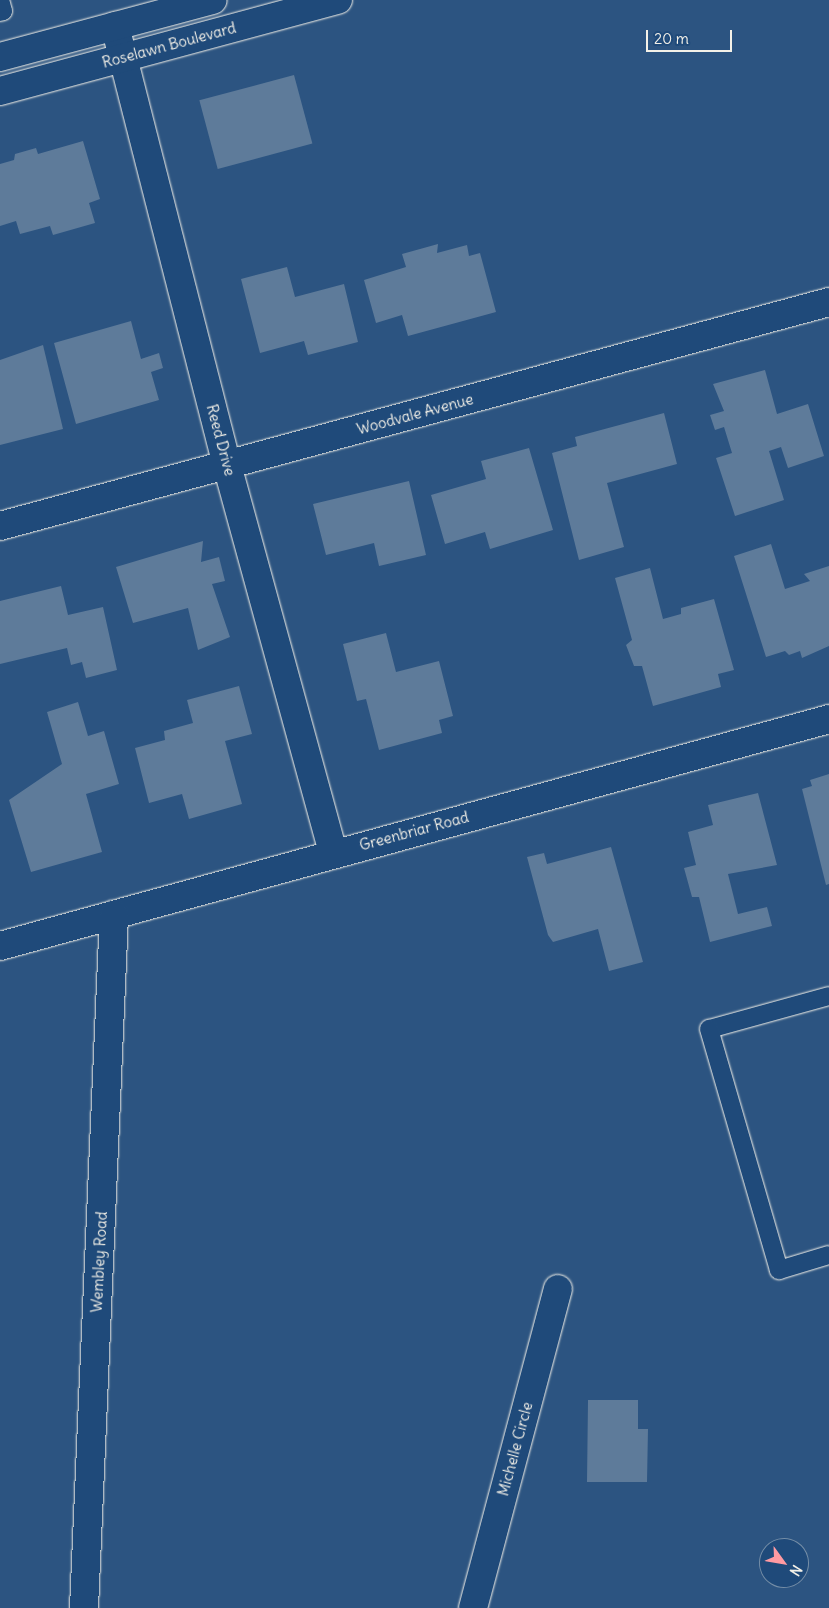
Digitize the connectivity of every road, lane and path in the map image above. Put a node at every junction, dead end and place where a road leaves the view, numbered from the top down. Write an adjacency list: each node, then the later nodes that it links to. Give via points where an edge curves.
1 (0, 0): 4 (lane, via 3,11)
2 (213, 0): 5 (street)
3 (338, 0): 7 (street, Roselawn Boulevard)
4 (0, 12)
5 (115, 26): 6 (street); 7 (street, Reed Drive)
6 (0, 57)
7 (123, 58): 8 (street, Roselawn Boulevard); 10 (street, Reed Drive)
8 (0, 91)
9 (829, 302): 10 (street, Woodvale Avenue)
10 (227, 465): 11 (street, Woodvale Avenue); 13 (street, Reed Drive)
11 (0, 526)
12 (829, 719): 13 (street, Greenbriar Road)
13 (333, 853): 14 (street, Greenbriar Road)
14 (114, 915): 15 (street, Greenbriar Road); 19 (street, Wembley Road)
15 (0, 946)
16 (829, 996): 17 (lane, via 709,1029 779,1270)
17 (829, 1255)
18 (558, 1289): 20 (street, Michelle Circle)
19 (84, 1608)
20 (473, 1608)

